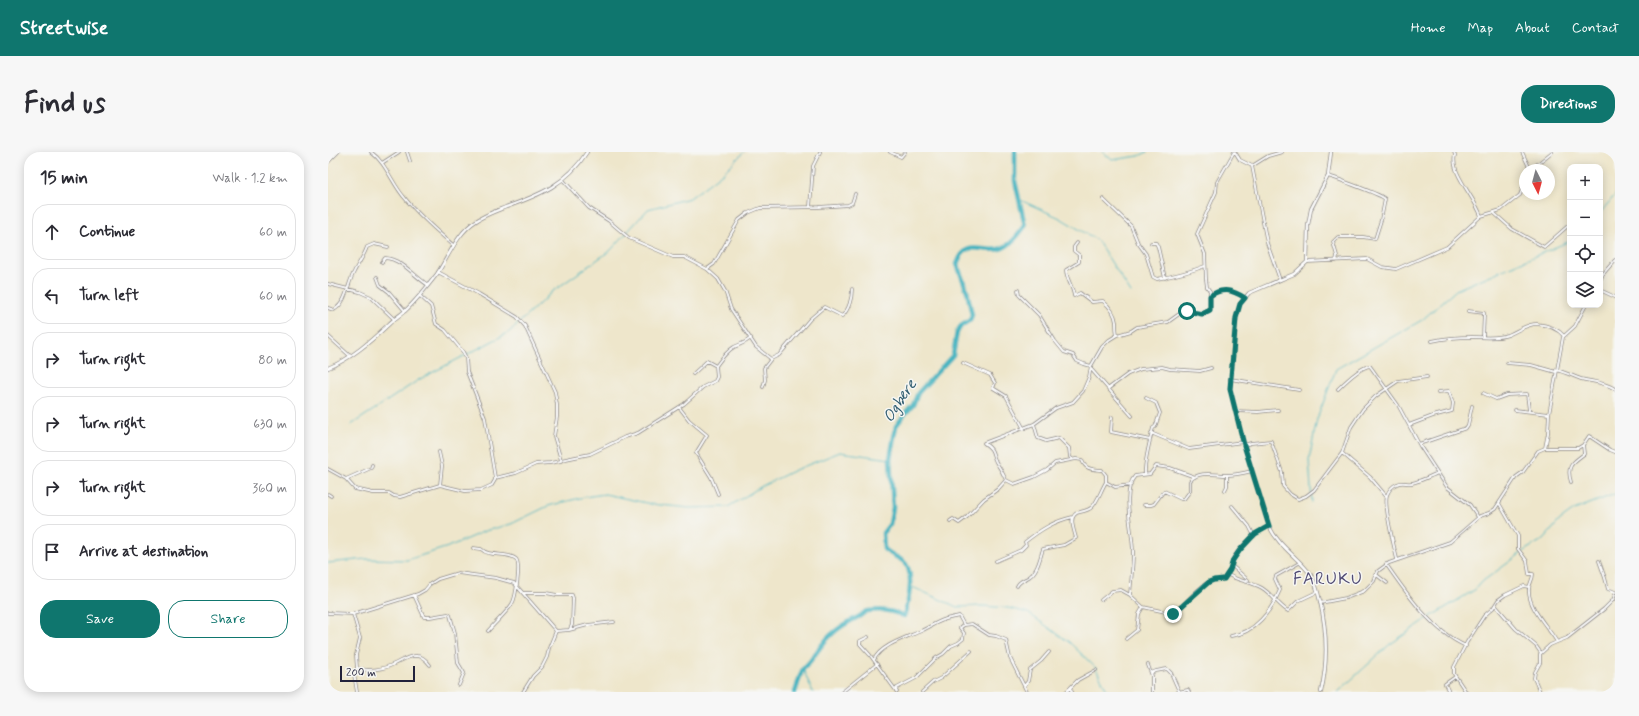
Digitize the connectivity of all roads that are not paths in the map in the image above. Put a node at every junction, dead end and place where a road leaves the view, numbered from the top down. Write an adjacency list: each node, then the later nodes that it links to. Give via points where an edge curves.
1 (338, 152): 16 (street)
2 (371, 152): 17 (street)
3 (399, 152): 17 (street)
4 (407, 152): 15 (street)
5 (587, 152): 22 (street)
6 (820, 152): 26 (street, via 813,166)
7 (890, 152): 8 (street, via 902,157)
8 (905, 152)
9 (1234, 152): 20 (street, via 1240,160); 38 (street, via 1218,182 1197,234 1205,254)
10 (1282, 152): 20 (street, via 1268,156)
11 (1331, 152): 21 (street)
12 (1454, 152): 28 (street, via 1453,162)
13 (1522, 152): 18 (street)
14 (1552, 152): 19 (street)
15 (410, 161)
16 (328, 162)
17 (382, 163): 32 (street, via 403,197)
18 (1527, 164)
19 (1537, 164)
20 (1252, 166): 44 (street, via 1267,243)
21 (1328, 176): 35 (street, via 1382,195 1385,199 1375,239 1335,238 1333,242); 37 (street, via 1311,209)
22 (563, 180): 32 (street, via 541,193 475,221); 39 (street, via 589,208 629,238 674,257 684,257)
23 (855, 194): 26 (street, via 852,203 848,205)
24 (1519, 195): 27 (street, via 1501,210)
25 (1103, 199): 43 (street, via 1131,226 1146,254 1152,277 1157,280)
26 (810, 207): 39 (street, via 760,208 748,213 739,220 714,264)
27 (1494, 212): 28 (street); 29 (street, via 1512,229 1544,247)
28 (1481, 216): 35 (street, via 1447,247 1396,269 1382,267 1367,259)
29 (1567, 227)
30 (1077, 242): 60 (street, via 1074,251 1079,255 1079,262 1066,270 1074,296 1080,293 1092,302 1103,301 1108,305 1116,321)
31 (1151, 243): 43 (street, via 1156,243 1158,247)
32 (453, 246): 40 (street)
33 (388, 247): 47 (street, via 374,244 366,247)
34 (1615, 260): 41 (street)
35 (1336, 261): 37 (street)
36 (382, 262): 46 (street, via 385,258 390,258)
37 (1307, 262): 44 (street, via 1294,274)
38 (1205, 266): 43 (street); 52 (street)
39 (707, 269): 64 (street, via 718,279 725,291 730,309)
40 (438, 272): 46 (street); 108 (street, via 517,317 525,326 555,392 557,417 554,436)
41 (1603, 274)
42 (377, 277): 58 (street, via 380,285)
43 (1165, 278)
44 (1280, 280): 54 (street, via 1249,293)
45 (328, 284): 47 (street)
46 (428, 285): 51 (street)
47 (348, 289): 55 (street, via 337,309); 59 (street, via 371,297)
48 (852, 289): 67 (street, via 846,312 842,316 824,307 810,319 779,355)
49 (1018, 290): 71 (street, via 1019,295 1039,315 1064,352)
50 (1603, 291): 53 (street)
51 (419, 296): 58 (street); 117 (street, via 431,306 436,324 445,330 466,358 467,372 485,418)
52 (1210, 296): 54 (street, via 1216,291 1233,290); 60 (street, via 1210,310 1202,314 1182,312 1168,322 1137,326 1131,331)
53 (1615, 296)
54 (1245, 298): 77 (street, via 1240,304 1236,318)
55 (328, 308)
56 (1584, 308): 62 (street, via 1575,326)
57 (1468, 310): 63 (street, via 1484,313)
58 (405, 311): 59 (street)
59 (394, 319): 66 (street)
60 (1117, 335): 71 (street, via 1102,347)
61 (328, 336): 66 (street)
62 (1564, 336): 63 (street, via 1550,326 1535,324 1521,327 1508,335); 74 (street)
63 (1483, 337): 65 (street)
64 (751, 338): 67 (street, via 756,347); 70 (street, via 744,344 735,346)
65 (1432, 341)
66 (350, 356): 72 (street)
67 (771, 359): 78 (street, via 764,368)
68 (963, 363): 98 (street, via 990,375 995,383 993,388 1006,396)
69 (1507, 363): 74 (street)
70 (716, 366): 75 (street, via 707,361); 88 (street, via 715,381 703,387)
71 (1091, 367): 79 (street); 96 (street, via 1083,391 1073,402 1056,408)
72 (328, 368)
73 (1210, 368): 79 (street, via 1141,369 1128,374)
74 (1556, 371): 82 (street, via 1602,382); 93 (street)
75 (693, 374)
76 (1427, 377): 81 (street, via 1398,381)
77 (1230, 379): 83 (street); 92 (street)
78 (763, 387)
79 (1109, 388): 94 (street)
80 (1338, 389): 81 (street, via 1364,367 1370,366)
81 (1387, 389): 97 (street); 106 (street, via 1363,409 1351,427)
82 (1615, 389)
83 (1299, 390)
84 (1438, 392): 97 (street, via 1448,392 1453,403 1452,411)
85 (1483, 393): 91 (street, via 1496,399 1507,395 1527,394)
86 (1146, 398): 99 (street, via 1156,403 1160,413)
87 (1472, 406): 102 (street, via 1466,428)
88 (679, 407): 108 (street, via 631,436 590,454); 126 (street, via 689,420 707,435 696,453)
89 (1278, 410): 92 (street)
90 (1515, 410): 91 (street)
91 (1529, 410): 93 (street)
92 (1236, 411): 101 (street)
93 (1549, 414): 104 (street)
94 (1132, 416)
95 (1112, 417): 100 (street, via 1111,432)
96 (1034, 424): 98 (street); 109 (street, via 1038,438 1046,441 1059,438 1069,448 1070,458)
97 (1409, 425): 102 (street)
98 (1024, 429): 119 (street, via 984,443 993,450 996,462 1002,468)
99 (1151, 433): 100 (street); 101 (street, via 1189,448)
100 (1150, 440): 114 (street)
101 (1244, 444): 106 (street, via 1271,441 1282,472 1283,486 1298,498 1314,490); 112 (street)
102 (1419, 444): 113 (street)
103 (1583, 445): 104 (street, via 1573,449); 107 (street, via 1589,436); 121 (street, via 1584,454 1569,470)
104 (1545, 448): 129 (street, via 1538,451 1523,472 1516,477)
105 (439, 452): 122 (street, via 442,466)
106 (1342, 452): 128 (street, via 1370,477)
107 (1615, 452)
108 (561, 460): 117 (street, via 536,464 516,473)
109 (1073, 460): 119 (street, via 1055,463 1030,480 1014,484); 120 (street, via 1082,460 1088,469 1102,470 1106,474)
110 (372, 465): 118 (street, via 371,468)
111 (328, 469): 118 (street)
112 (1252, 472): 115 (street); 135 (street)
113 (1438, 472): 128 (street, via 1419,481 1396,484); 133 (street, via 1447,487 1470,505)
114 (1145, 474): 116 (street, via 1150,474 1156,466); 123 (street, via 1135,476)
115 (1227, 475): 116 (street, via 1206,474); 124 (street)
116 (1195, 477): 130 (street, via 1190,480 1190,492 1184,499 1164,491 1154,504)
117 (495, 478): 122 (street, via 492,485 481,490 465,491)
118 (346, 479): 122 (street, via 355,489 389,493 400,497)
119 (1006, 480): 134 (street, via 959,523 953,519)
120 (1106, 482): 123 (street, via 1115,487); 132 (street, via 1091,508 1077,512)
121 (1571, 482)
122 (440, 485)
123 (1131, 485): 155 (street, via 1128,508 1133,553)
124 (1225, 490)
125 (328, 494): 127 (street)
126 (718, 494)
127 (331, 496)
128 (1386, 496): 138 (street)
129 (1499, 503): 133 (street, via 1489,513); 150 (street, via 1518,536 1517,546 1527,561 1528,574 1533,574)
130 (1144, 505)
131 (1232, 506): 136 (street)
132 (1073, 517): 139 (street, via 1062,519 1042,529 1025,542 1026,545 1021,550); 149 (street, via 1076,538 1064,545 1043,548 1036,569 1029,578 1019,582)
133 (1478, 517): 138 (street, via 1450,542)
134 (950, 521)
135 (1269, 526): 136 (street); 141 (street, via 1287,551)
136 (1254, 536): 143 (street, via 1234,557)
137 (473, 548): 148 (street, via 516,559 519,574)
138 (1397, 559): 142 (street)
139 (996, 561)
140 (1599, 561): 152 (street, via 1608,589)
141 (1300, 563): 151 (street, via 1315,583); 157 (street, via 1276,576 1280,590)
142 (1386, 564): 145 (street); 173 (street, via 1416,606 1445,635)
143 (1231, 565): 144 (street); 146 (street)
144 (1227, 574): 146 (street); 161 (street, via 1224,579 1209,582 1175,614)
145 (1375, 575): 147 (street); 159 (street, via 1371,585 1364,591)
146 (1249, 581): 157 (street)
147 (1386, 584)
148 (516, 586): 153 (street); 154 (street, via 514,583 496,578 458,573 438,579); 167 (street, via 513,603)
149 (1017, 586)
150 (1529, 587): 160 (street, via 1524,586 1505,595); 172 (street, via 1530,599 1536,611)
151 (1318, 592): 157 (street, via 1298,601 1288,611); 159 (street)
152 (1615, 592)
153 (522, 593): 166 (street, via 572,595 572,625); 168 (street)
154 (414, 595): 163 (street); 185 (street, via 424,616 450,615 458,663 464,673)
155 (1130, 595): 158 (street, via 1116,590); 161 (street)
156 (1615, 595): 172 (street, via 1604,609 1567,638)
157 (1275, 599): 169 (street, via 1269,612 1248,631)
158 (1101, 600)
159 (1320, 604): 200 (street, via 1326,645)
160 (1495, 605): 173 (street, via 1484,616); 176 (street)
161 (1143, 607): 171 (street, via 1139,614 1137,630)
162 (328, 613): 163 (street)
163 (353, 614): 181 (street, via 360,638 356,655)
164 (614, 622): 166 (street)
165 (964, 625): 177 (street, via 959,616 928,626 920,632 903,637 880,652); 186 (street, via 972,624 989,635 1006,640 1010,658); 188 (street, via 960,628 964,633 962,640)
166 (569, 630): 168 (street)
167 (488, 631)
168 (556, 631): 191 (street, via 542,667)
169 (1231, 636)
170 (868, 637): 177 (street, via 860,641 860,644)
171 (1126, 639)
172 (1557, 642): 176 (street)
173 (1466, 646): 184 (street, via 1454,666)
174 (971, 651): 193 (street)
175 (1049, 652): 186 (street, via 1030,670)
176 (1541, 653): 203 (street, via 1540,666 1534,678)
177 (874, 660): 178 (street)
178 (877, 664): 188 (street); 192 (street)
179 (430, 665): 181 (street, via 417,656 406,658 388,667 362,670)
180 (1148, 665): 183 (street)
181 (357, 668): 190 (street, via 354,674)
182 (1096, 670): 187 (street, via 1078,680)
183 (1151, 673): 197 (street); 198 (street, via 1167,670 1171,673)
184 (1455, 677): 189 (street, via 1445,684); 202 (street)
185 (458, 685)
186 (1024, 686): 194 (street)
187 (1070, 688): 195 (street); 196 (street)
188 (897, 691)
189 (1448, 691): 201 (street)
190 (357, 692)
191 (523, 692)
192 (842, 692)
193 (922, 692)
194 (1027, 692)
195 (1066, 692)
196 (1072, 692)
197 (1152, 692)
198 (1179, 692): 199 (street)
199 (1189, 692)
200 (1321, 692)
201 (1444, 692)
202 (1466, 692)
203 (1540, 692)

